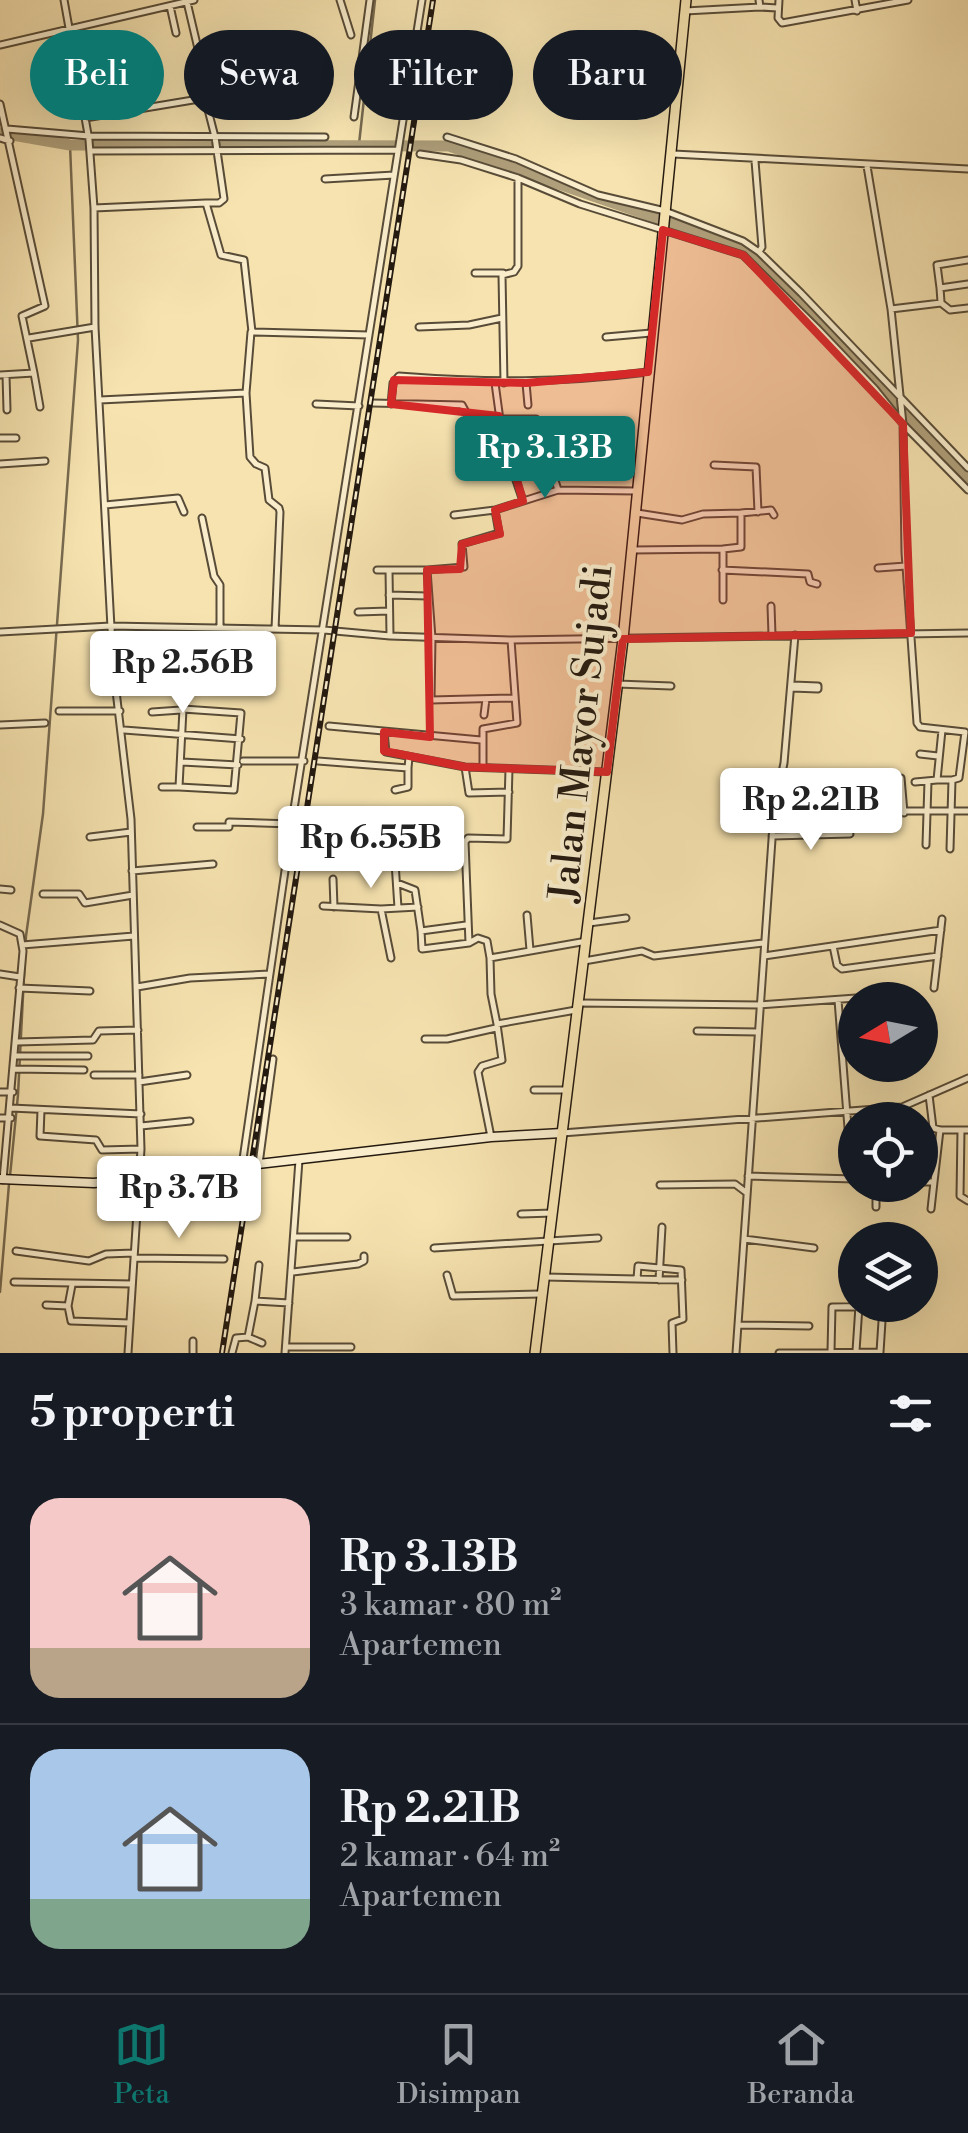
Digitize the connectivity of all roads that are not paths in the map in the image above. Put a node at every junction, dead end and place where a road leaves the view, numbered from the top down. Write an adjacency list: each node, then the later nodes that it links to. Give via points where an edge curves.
1 (64, 0): 15 (street)
2 (340, 0): 14 (street)
3 (370, 0): 13 (street)
4 (422, 0): 33 (street)
5 (855, 0): 12 (street)
6 (908, 0): 12 (street)
7 (190, 1): 10 (street); 16 (street)
8 (759, 4): 9 (street); 11 (street)
9 (778, 4): 12 (street, via 782,22)
10 (170, 6): 15 (street); 18 (street)
11 (685, 6): 35 (highway, Jalan Mayor Sujadi)
12 (856, 10)
13 (364, 22): 14 (street); 17 (street)
14 (347, 24): 19 (street)
15 (69, 30)
16 (195, 30)
17 (363, 30)
18 (176, 33)
19 (350, 36)
20 (30, 38): 21 (street)
21 (0, 44)
22 (0, 104): 25 (street)
23 (85, 120): 31 (street)
24 (211, 120): 26 (street)
25 (8, 130): 30 (street); 31 (street)
26 (215, 137): 27 (street); 31 (street); 32 (street)
27 (324, 137)
28 (447, 137): 44 (street, via 598,195)
29 (0, 138): 30 (street)
30 (10, 140): 62 (street, via 45,306 22,316)
31 (89, 143): 32 (street); 43 (street)
32 (217, 148): 33 (street); 42 (street, via 224,199)
33 (398, 150): 39 (street)
34 (420, 154): 40 (street)
35 (670, 154): 36 (street); 44 (highway, Jalan Mayor Sujadi)
36 (755, 160): 37 (street); 46 (street)
37 (867, 166): 38 (street); 54 (street)
38 (968, 169)
39 (394, 175): 41 (street); 60 (street)
40 (518, 178): 45 (street); 49 (street, via 518,266)
41 (325, 179)
42 (206, 203): 43 (street); 58 (street, via 222,255 244,260)
43 (94, 208): 56 (street)
44 (664, 212): 45 (highway, Jalan Mayor Sujadi); 46 (street)
45 (664, 229): 59 (highway, Jalan Mayor Sujadi); 80 (street, via 743,255)
46 (759, 252): 70 (street)
47 (968, 260): 51 (street, via 937,264)
48 (475, 273): 49 (street)
49 (503, 273): 55 (street)
50 (968, 284): 51 (street)
51 (940, 288): 52 (street)
52 (941, 303): 53 (street, via 950,310); 54 (street)
53 (968, 308)
54 (891, 309): 70 (street)
55 (502, 318): 57 (street); 66 (street)
56 (95, 328): 62 (street); 71 (street)
57 (419, 328)
58 (251, 330): 60 (street); 69 (street)
59 (652, 333): 61 (street); 63 (highway, Jalan Mayor Sujadi)
60 (369, 334): 77 (street)
61 (606, 337)
62 (28, 338): 64 (street)
63 (648, 372): 67 (street); 89 (highway, Jalan Mayor Sujadi)
64 (34, 373): 65 (street); 76 (street)
65 (3, 375): 78 (street)
66 (504, 383): 67 (street); 68 (street)
67 (526, 383): 75 (street)
68 (494, 384): 74 (street, via 398,376); 79 (street)
69 (246, 394): 71 (street); 117 (street, via 250,457 265,468 268,500 280,508)
70 (900, 399): 80 (street); 86 (street)
71 (100, 400): 91 (street)
72 (316, 404): 77 (street)
73 (372, 404): 74 (street)
74 (392, 404): 79 (street, via 462,405 469,418)
75 (528, 405)
76 (40, 406)
77 (359, 406): 118 (street)
78 (7, 410)
79 (499, 418): 87 (street, via 536,419); 90 (street)
80 (902, 422): 88 (street); 102 (street)
81 (0, 438): 82 (street)
82 (16, 438)
83 (45, 461): 84 (street)
84 (0, 464)
85 (714, 465): 95 (street, via 756,466)
86 (968, 468)
87 (558, 490): 89 (street); 90 (street)
88 (968, 490)
89 (636, 491): 94 (highway, Jalan Mayor Sujadi)
90 (523, 502): 92 (street)
91 (105, 505): 93 (street, via 178,498); 115 (street)
92 (495, 510): 97 (street); 106 (street, via 499,533 462,544 464,568)
93 (184, 512)
94 (634, 512): 96 (street, via 682,520); 101 (highway, Jalan Mayor Sujadi)
95 (758, 512): 96 (street); 98 (street)
96 (741, 514): 100 (street, via 741,547)
97 (454, 515)
98 (774, 515)
99 (202, 518): 116 (street, via 220,586)
100 (723, 549): 101 (street); 107 (street)
101 (631, 550): 126 (highway, Jalan Mayor Sujadi)
102 (906, 566): 103 (street); 120 (street)
103 (878, 568)
104 (378, 570): 105 (street)
105 (389, 570): 106 (street); 109 (street)
106 (427, 570): 110 (street)
107 (722, 570): 108 (street, via 808,574); 111 (street)
108 (816, 584)
109 (389, 595): 110 (street); 113 (street)
110 (428, 596): 125 (street)
111 (722, 600)
112 (772, 606): 122 (street)
113 (389, 611): 114 (street); 124 (street)
114 (358, 612)
115 (111, 626): 116 (street); 119 (street); 134 (street)
116 (220, 628): 117 (street)
117 (275, 630): 118 (street)
118 (324, 630): 124 (street); 149 (street)
119 (0, 632)
120 (910, 633): 121 (street); 123 (street); 140 (street, via 917,724)
121 (968, 633)
122 (772, 635): 123 (street); 126 (street)
123 (796, 635): 170 (street)
124 (390, 636): 125 (street)
125 (432, 638): 127 (street); 130 (street, via 431,700)
126 (623, 639): 127 (street); 128 (highway, Jalan Mayor Sujadi)
127 (511, 640): 131 (street)
128 (618, 684): 129 (street); 157 (highway, Jalan Mayor Sujadi)
129 (671, 686)
130 (486, 698): 131 (street); 136 (street)
131 (514, 698): 145 (street, via 517,723 485,727)
132 (181, 710): 135 (street); 143 (street); 144 (street, via 240,712)
133 (59, 711): 134 (street)
134 (120, 711): 141 (street)
135 (152, 712)
136 (484, 715)
137 (45, 723): 138 (street)
138 (0, 725)
139 (329, 726): 142 (street)
140 (942, 728): 148 (street); 160 (street, via 965,732 959,778)
141 (122, 730): 143 (street); 180 (street)
142 (384, 732): 145 (street); 147 (street, via 384,751)
143 (181, 734): 144 (street); 151 (street)
144 (241, 739): 152 (street)
145 (481, 740): 155 (street)
146 (920, 754): 148 (street)
147 (409, 756): 153 (street); 154 (street)
148 (938, 756): 159 (street)
149 (304, 761): 152 (street); 178 (street)
150 (318, 761): 154 (street)
151 (181, 762): 152 (street); 166 (street)
152 (241, 763): 166 (street, via 234,790)
153 (466, 766): 155 (street); 169 (street, via 469,793)
154 (408, 768): 168 (street, via 408,787)
155 (482, 768): 156 (street)
156 (509, 769): 157 (street); 169 (street)
157 (607, 772): 203 (highway, Jalan Mayor Sujadi)
158 (901, 778): 176 (street)
159 (936, 780): 160 (street); 161 (street)
160 (952, 780): 171 (street)
161 (928, 781): 163 (street); 177 (street)
162 (877, 782): 175 (street)
163 (916, 782)
164 (847, 784): 174 (street)
165 (162, 787): 166 (street)
166 (179, 787)
167 (818, 789): 173 (street)
168 (396, 790)
169 (509, 792): 204 (street, via 507,839 465,842)
170 (774, 811): 173 (street); 182 (street)
171 (950, 811): 172 (street); 177 (street); 185 (street)
172 (968, 811)
173 (818, 812): 174 (street)
174 (848, 812): 175 (street)
175 (877, 812): 176 (street)
176 (904, 813): 177 (street)
177 (927, 813): 184 (street)
178 (292, 824): 179 (street, via 229,818 229,827); 221 (street)
179 (197, 826)
180 (131, 832): 183 (street); 188 (street)
181 (850, 834): 182 (street)
182 (772, 836): 210 (street)
183 (90, 837)
184 (926, 845)
185 (950, 849)
186 (395, 862): 190 (street)
187 (213, 864): 188 (street)
188 (132, 871): 194 (street)
189 (333, 879): 196 (street)
190 (396, 884): 197 (street, via 414,890); 198 (street)
191 (0, 889): 192 (street)
192 (11, 890)
193 (43, 894): 194 (street, via 79,894 84,902)
194 (133, 895): 208 (street)
195 (324, 906): 196 (street)
196 (334, 907): 199 (street)
197 (418, 907): 198 (street); 207 (street)
198 (398, 908): 199 (street)
199 (381, 910): 217 (street)
200 (527, 915): 214 (street)
201 (626, 918): 203 (street)
202 (942, 919): 206 (street)
203 (589, 923): 209 (highway, Jalan Mayor Sujadi)
204 (466, 924): 207 (street); 211 (street)
205 (0, 926): 212 (street, via 20,934)
206 (940, 930): 213 (street); 216 (street)
207 (421, 932): 211 (street, via 425,950)
208 (134, 936): 212 (street); 224 (street)
209 (587, 941): 214 (street); 219 (highway, Jalan Mayor Sujadi)
210 (764, 942): 215 (street); 219 (street)
211 (468, 943): 218 (street, via 487,941)
212 (25, 945): 222 (street)
213 (833, 946): 215 (street); 216 (street, via 842,969)
214 (530, 950): 218 (street)
215 (764, 956): 228 (street)
216 (938, 956): 223 (street)
217 (390, 958)
218 (490, 958): 230 (street)
219 (584, 961): 229 (highway, Jalan Mayor Sujadi)
220 (0, 974): 222 (street)
221 (270, 974): 224 (street); 270 (street)
222 (20, 978): 225 (street)
223 (935, 982)
224 (136, 986): 231 (street)
225 (20, 988): 226 (street); 235 (street)
226 (90, 991)
227 (838, 1000): 228 (street)
228 (760, 1005): 229 (street); 233 (street)
229 (578, 1006): 230 (street); 246 (highway, Jalan Mayor Sujadi)
230 (497, 1026): 234 (street); 265 (street, via 502,1060 478,1072)
231 (138, 1030): 235 (street, via 99,1032 93,1040); 244 (street)
232 (697, 1031): 233 (street)
233 (758, 1032): 257 (street)
234 (425, 1040)
235 (21, 1042): 236 (street)
236 (20, 1056): 237 (street); 239 (street)
237 (88, 1056)
238 (273, 1058): 269 (street)
239 (19, 1069): 240 (street); 248 (street)
240 (84, 1070)
241 (94, 1075): 244 (street)
242 (187, 1075): 244 (street)
243 (968, 1078): 249 (street)
244 (139, 1079): 254 (street)
245 (534, 1090): 246 (street)
246 (567, 1090): 264 (highway, Jalan Mayor Sujadi)
247 (0, 1092): 248 (street)
248 (12, 1092): 251 (street)
249 (929, 1094): 250 (street); 260 (street, via 933,1128)
250 (915, 1102)
251 (15, 1108): 252 (street); 256 (street)
252 (41, 1110): 254 (street); 267 (street, via 40,1136 96,1140 102,1150)
253 (838, 1111): 257 (street)
254 (141, 1114): 259 (street)
255 (0, 1118): 256 (street)
256 (11, 1118): 263 (street)
257 (750, 1118): 264 (street); 271 (street)
258 (190, 1120): 259 (street)
259 (141, 1126): 267 (street)
260 (940, 1130): 261 (street); 266 (street)
261 (964, 1130): 277 (street, via 960,1196)
262 (0, 1132): 263 (street)
263 (10, 1132): 274 (street)
264 (562, 1133): 265 (main road); 282 (highway, Jalan Mayor Sujadi)
265 (491, 1137): 268 (main road)
266 (938, 1147)
267 (141, 1149): 272 (street)
268 (300, 1160): 269 (main road); 285 (street)
269 (259, 1164): 270 (main road)
270 (242, 1166): 272 (main road)
271 (748, 1176): 273 (street); 276 (street)
272 (141, 1177): 274 (main road); 293 (street)
273 (838, 1179)
274 (5, 1180)
275 (660, 1185): 276 (street, via 735,1184)
276 (747, 1193): 288 (street)
277 (968, 1201)
278 (876, 1202): 280 (street)
279 (932, 1202): 281 (street)
280 (876, 1207)
281 (931, 1209)
282 (553, 1213): 283 (street); 289 (highway, Jalan Mayor Sujadi)
283 (521, 1214)
284 (662, 1227): 297 (street)
285 (294, 1237): 286 (street); 298 (street)
286 (347, 1237)
287 (598, 1238): 289 (street)
288 (744, 1239): 291 (street); 316 (street)
289 (549, 1241): 290 (street); 300 (highway, Jalan Mayor Sujadi)
290 (434, 1248)
291 (814, 1248)
292 (16, 1251): 293 (street, via 90,1261 104,1254)
293 (134, 1255): 295 (street); 305 (street)
294 (364, 1256): 298 (street, via 358,1264)
295 (224, 1259)
296 (259, 1265): 308 (street)
297 (660, 1267): 301 (street, via 638,1266); 302 (street); 303 (street, via 680,1269)
298 (292, 1272): 309 (street)
299 (447, 1275): 307 (street, via 453,1296)
300 (545, 1277): 301 (street); 307 (highway, Jalan Mayor Sujadi)
301 (637, 1279): 302 (street)
302 (659, 1280): 303 (street)
303 (682, 1280): 330 (street, via 683,1319 672,1323)
304 (14, 1282): 306 (street)
305 (132, 1284): 306 (street); 315 (street)
306 (72, 1285): 311 (street)
307 (543, 1294): 329 (highway, Jalan Mayor Sujadi)
308 (254, 1301): 309 (street); 318 (street)
309 (289, 1303): 322 (street)
310 (46, 1305): 311 (street)
311 (68, 1306): 315 (street, via 71,1321)
312 (838, 1306): 323 (street, via 832,1306)
313 (858, 1322): 324 (street)
314 (883, 1322): 324 (street, via 881,1350)
315 (130, 1324): 326 (street)
316 (738, 1325): 317 (street); 331 (street)
317 (809, 1326)
318 (248, 1338): 320 (street); 328 (street, via 236,1338)
319 (193, 1341): 327 (street)
320 (262, 1342)
321 (352, 1347): 322 (street)
322 (286, 1350)
323 (830, 1350): 324 (street); 325 (street)
324 (856, 1351)
325 (812, 1352): 332 (street)
326 (128, 1353)
327 (193, 1353)
328 (232, 1353)
329 (535, 1353)
330 (673, 1353)
331 (736, 1353)
332 (780, 1353)

